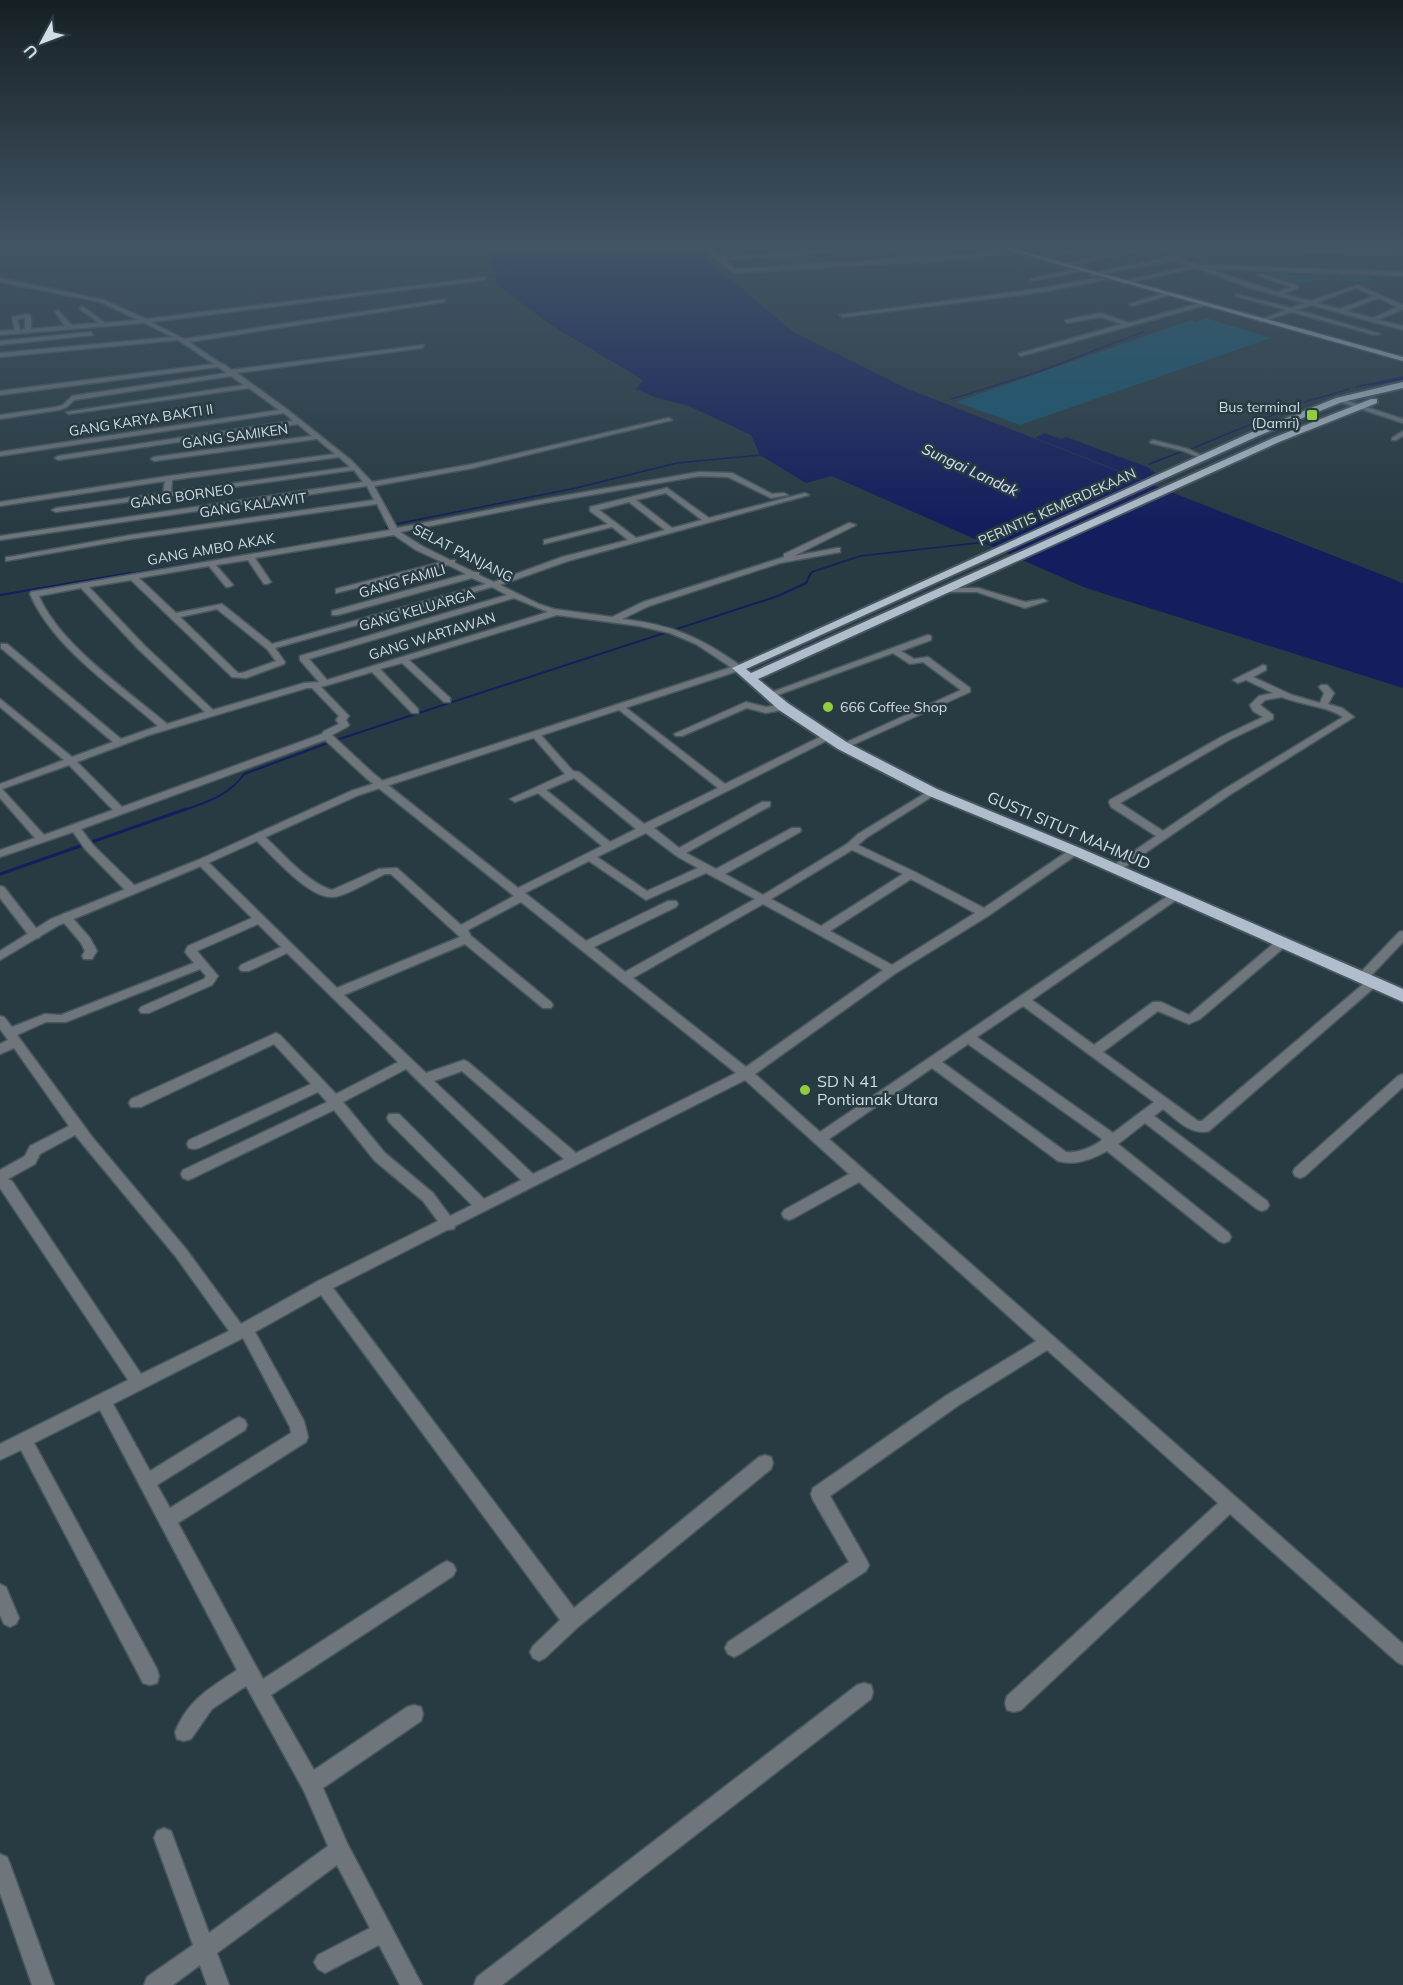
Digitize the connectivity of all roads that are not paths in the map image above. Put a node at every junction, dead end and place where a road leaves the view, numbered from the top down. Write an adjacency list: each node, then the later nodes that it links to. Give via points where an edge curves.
1 (64, 337): 7 (street)
2 (175, 337): 6 (street, SELAT PANJANG)
3 (203, 337): 6 (street)
4 (1085, 337): 9 (street)
5 (1320, 337): 11 (main road)
6 (181, 340): 10 (street); 12 (street, SELAT PANJANG)
7 (0, 343)
8 (422, 346): 13 (street)
9 (1021, 354)
10 (0, 355)
11 (1403, 359)
12 (222, 365): 13 (street, SELAT PANJANG); 16 (street)
13 (233, 373): 14 (street, SELAT PANJANG); 21 (street, via 72,398 57,409)
14 (250, 386): 19 (street, SELAT PANJANG); 20 (street)
15 (1400, 388): 17 (highway, PERINTIS KEMERDEKAAN); 18 (highway)
16 (0, 393)
17 (1339, 400): 18 (street); 33 (highway, PERINTIS KEMERDEKAAN)
18 (1359, 406): 23 (street); 64 (highway)
19 (286, 411): 24 (street, SELAT PANJANG); 29 (street, GANG KARYA BAKTI II)
20 (69, 412)
21 (0, 417)
22 (669, 420): 36 (street, GANG BORNEO, via 473,466)
23 (1403, 421)
24 (300, 422): 26 (street, SELAT PANJANG); 31 (street)
25 (1403, 433): 27 (street)
26 (318, 437): 30 (street, SELAT PANJANG); 32 (street, GANG SAMIKEN)
27 (1394, 439)
28 (1153, 442): 33 (street, via 1186,450)
29 (0, 454)
30 (340, 455): 34 (street, SELAT PANJANG); 35 (street)
31 (58, 458)
32 (154, 459)
33 (1201, 459): 66 (highway, PERINTIS KEMERDEKAAN)
34 (356, 468): 36 (street, SELAT PANJANG); 37 (street)
35 (169, 478): 37 (street); 40 (street)
36 (370, 484): 39 (street, SELAT PANJANG); 47 (street, GANG BORNEO)
37 (167, 493): 41 (street)
38 (630, 499): 42 (street, via 667,490); 43 (street, via 593,509); 46 (street)
39 (378, 502): 45 (street, SELAT PANJANG); 54 (street, GANG KALAWIT, via 131,537)
40 (0, 504)
41 (56, 510)
42 (708, 520): 45 (street, GANG AMBO AKAK, via 801,493 771,496 729,475 699,474); 46 (street)
43 (612, 525): 48 (street); 49 (street, via 547,542)
44 (852, 525): 55 (street)
45 (393, 528): 52 (street, GANG AMBO AKAK); 56 (street, SELAT PANJANG, via 419,548)
46 (671, 531): 48 (street)
47 (0, 538)
48 (635, 541): 53 (street)
49 (556, 547)
50 (837, 550): 55 (street)
51 (564, 552): 53 (street)
52 (249, 556): 57 (street, GANG AMBO AKAK); 60 (street)
53 (573, 557): 61 (street)
54 (9, 559)
55 (778, 561): 73 (street, via 653,601)
56 (452, 562): 58 (street, SELAT PANJANG); 65 (street)
57 (210, 563): 59 (street, GANG AMBO AKAK); 63 (street)
58 (476, 574): 61 (street, SELAT PANJANG); 71 (street, GANG FAMILI)
59 (132, 576): 62 (street, GANG AMBO AKAK); 72 (street)
60 (267, 582)
61 (495, 584): 67 (street, SELAT PANJANG); 76 (street)
62 (82, 585): 93 (street); 94 (street, GANG AMBO AKAK, via 33,594 44,614 70,644)
63 (229, 585)
64 (948, 590): 68 (highway); 69 (street, via 978,590 1025,605)
65 (339, 591)
66 (902, 593): 68 (highway); 80 (highway, PERINTIS KEMERDEKAAN)
67 (516, 596): 70 (street, SELAT PANJANG); 83 (street, GANG KELUARGA, via 303,658)
68 (926, 600): 82 (highway)
69 (1043, 601)
70 (557, 612): 73 (street, SELAT PANJANG); 78 (street, GANG WARTAWAN)
71 (335, 613)
72 (175, 616): 76 (street, via 219,606); 76 (street, via 235,675 243,676 281,662)
73 (613, 620): 80 (street, SELAT PANJANG, via 675,632)
74 (928, 638): 77 (street)
75 (4, 646): 99 (street)
76 (270, 647)
77 (894, 650): 86 (street); 100 (street, via 913,662 925,659 967,690)
78 (403, 659): 79 (street, GANG WARTAWAN); 87 (street)
79 (374, 668): 83 (street, GANG WARTAWAN); 92 (street)
80 (738, 668): 82 (highway, GUSTI SITUT MAHMUD); 90 (street)
81 (1263, 668): 85 (street, via 1242,679)
82 (750, 678): 86 (highway, GUSTI SITUT MAHMUD)
83 (320, 685): 93 (street, GANG WARTAWAN, via 307,685); 98 (street, via 344,716 340,720 344,725 327,733)
84 (1324, 687): 89 (street, via 1329,693)
85 (1286, 694): 89 (street); 115 (street, via 1258,701 1254,708 1271,716 1114,802)
86 (769, 695): 91 (highway, GUSTI SITUT MAHMUD)
87 (447, 700)
88 (0, 702): 101 (street)
89 (1323, 705): 115 (street, via 1348,717)
90 (621, 707): 96 (street); 105 (street)
91 (784, 707): 95 (street, via 766,710 746,705); 97 (highway, GUSTI SITUT MAHMUD)
92 (416, 711)
93 (212, 714): 94 (street, GANG WARTAWAN)
94 (165, 727): 99 (street, GANG WARTAWAN)
95 (679, 734)
96 (536, 735): 102 (street); 103 (street)
97 (829, 736): 100 (highway, GUSTI SITUT MAHMUD); 105 (street)
98 (331, 740): 103 (street); 111 (street, via 228,769)
99 (119, 742): 101 (street, GANG WARTAWAN)
100 (843, 746): 108 (highway, GUSTI SITUT MAHMUD)
101 (71, 761): 104 (street, GANG WARTAWAN); 111 (street)
102 (571, 775): 106 (street); 112 (street, via 575,774)
103 (382, 783): 116 (street); 130 (street)
104 (0, 787)
105 (724, 788): 112 (street)
106 (539, 789): 109 (street); 118 (street)
107 (0, 792): 117 (street)
108 (932, 792): 119 (street); 120 (highway, GUSTI SITUT MAHMUD)
109 (515, 800)
110 (766, 804): 121 (street)
111 (120, 811): 114 (street)
112 (644, 828): 118 (street); 121 (street)
113 (796, 830): 126 (street)
114 (77, 831): 117 (street); 128 (street)
115 (1163, 836): 125 (street)
116 (259, 837): 124 (street); 139 (street, via 305,879 328,894 393,870)
117 (42, 840): 122 (street)
118 (609, 846): 123 (street)
119 (850, 846): 127 (street); 132 (street)
120 (1075, 851): 125 (highway, GUSTI SITUT MAHMUD); 134 (street)
121 (679, 852): 126 (street)
122 (0, 854)
123 (588, 856): 126 (street, via 646,896); 130 (street)
124 (202, 862): 128 (street); 136 (street)
125 (1115, 869): 131 (highway, GUSTI SITUT MAHMUD)
126 (713, 871): 132 (street)
127 (911, 874): 134 (street); 137 (street)
128 (130, 888): 135 (street)
129 (0, 890): 138 (street)
130 (519, 895): 139 (street); 142 (street)
131 (1176, 896): 141 (highway, GUSTI SITUT MAHMUD); 153 (street)
132 (762, 900): 137 (street); 149 (street)
133 (672, 904): 142 (street)
134 (984, 913): 148 (street)
135 (65, 917): 138 (street); 145 (street, via 86,941 91,951)
136 (259, 919): 143 (street); 146 (street, via 192,950)
137 (822, 931): 148 (street)
138 (35, 935): 144 (street)
139 (464, 935): 151 (street); 154 (street)
140 (1403, 935): 150 (street)
141 (1282, 942): 150 (highway, GUSTI SITUT MAHMUD); 160 (street, via 1196,1016 1189,1020 1157,1005)
142 (585, 947): 149 (street)
143 (289, 948): 147 (street); 151 (street)
144 (0, 956)
145 (88, 956)
146 (202, 964): 155 (street, via 212,979); 157 (street, via 62,1019 45,1018)
147 (245, 968)
148 (892, 970): 163 (street)
149 (624, 978): 163 (street)
150 (1367, 980): 152 (highway, GUSTI SITUT MAHMUD); 168 (street, via 1204,1127 1194,1125)
151 (335, 994): 162 (street)
152 (1403, 996)
153 (1024, 1001): 158 (street); 160 (street)
154 (547, 1005)
155 (145, 1010)
156 (0, 1020): 157 (street)
157 (12, 1037): 159 (street); 172 (street)
158 (969, 1038): 161 (street); 174 (street)
159 (0, 1049)
160 (1094, 1052): 168 (street)
161 (933, 1062): 173 (street); 174 (street, via 1063,1158 1085,1157)
162 (407, 1063): 165 (street); 167 (street)
163 (746, 1074): 173 (street); 176 (street)
164 (1403, 1078): 177 (street)
165 (424, 1079): 176 (street, via 464,1065); 181 (street)
166 (320, 1085): 167 (street); 169 (street, via 276,1038); 175 (street)
167 (335, 1102): 178 (street); 185 (street, via 380,1157 428,1197)
168 (1162, 1102): 170 (street)
169 (136, 1103)
170 (1144, 1116): 174 (street); 182 (street)
171 (394, 1118): 183 (street)
172 (78, 1127): 180 (street, via 35,1150 30,1160 3,1175); 188 (street)
173 (819, 1139): 179 (street)
174 (1110, 1142): 186 (street)
175 (194, 1144)
176 (574, 1159): 181 (street)
177 (1300, 1172)
178 (188, 1174)
179 (859, 1175): 184 (street); 189 (street)
180 (0, 1181): 190 (street, via 7,1185 68,1274)
181 (532, 1182): 183 (street)
182 (1262, 1205)
183 (483, 1208): 185 (street)
184 (789, 1214)
185 (449, 1225): 187 (street)
186 (1224, 1237)
187 (323, 1286): 188 (street); 202 (street)
188 (242, 1331): 190 (street); 198 (street, via 298,1426 300,1437)
189 (1047, 1342): 197 (street); 203 (street, via 954,1400 819,1494 861,1565)
190 (138, 1383): 191 (street)
191 (103, 1400): 193 (street); 196 (street)
192 (239, 1425): 196 (street)
193 (24, 1440): 194 (street); 207 (street)
194 (0, 1452)
195 (765, 1463): 202 (street)
196 (148, 1481): 198 (street)
197 (1231, 1502): 205 (street); 210 (street)
198 (168, 1519): 206 (street)
199 (447, 1569): 208 (street)
200 (0, 1593): 201 (street)
201 (10, 1618)
202 (572, 1621): 204 (street)
203 (734, 1648)
204 (539, 1652)
205 (1403, 1656)
206 (249, 1673): 208 (street); 212 (street, via 205,1702)
207 (150, 1676)
208 (259, 1692): 213 (street)
209 (864, 1692): 224 (street)
210 (1014, 1703)
211 (414, 1714): 213 (street)
212 (184, 1732)
213 (311, 1784): 215 (street)
214 (164, 1838): 218 (street)
215 (340, 1850): 217 (street); 218 (street)
216 (0, 1864): 220 (street)
217 (383, 1932): 219 (street); 223 (street)
218 (206, 1949): 221 (street); 222 (street)
219 (325, 1962)
220 (43, 1985)
221 (155, 1985)
222 (218, 1985)
223 (411, 1985)
224 (485, 1985)

